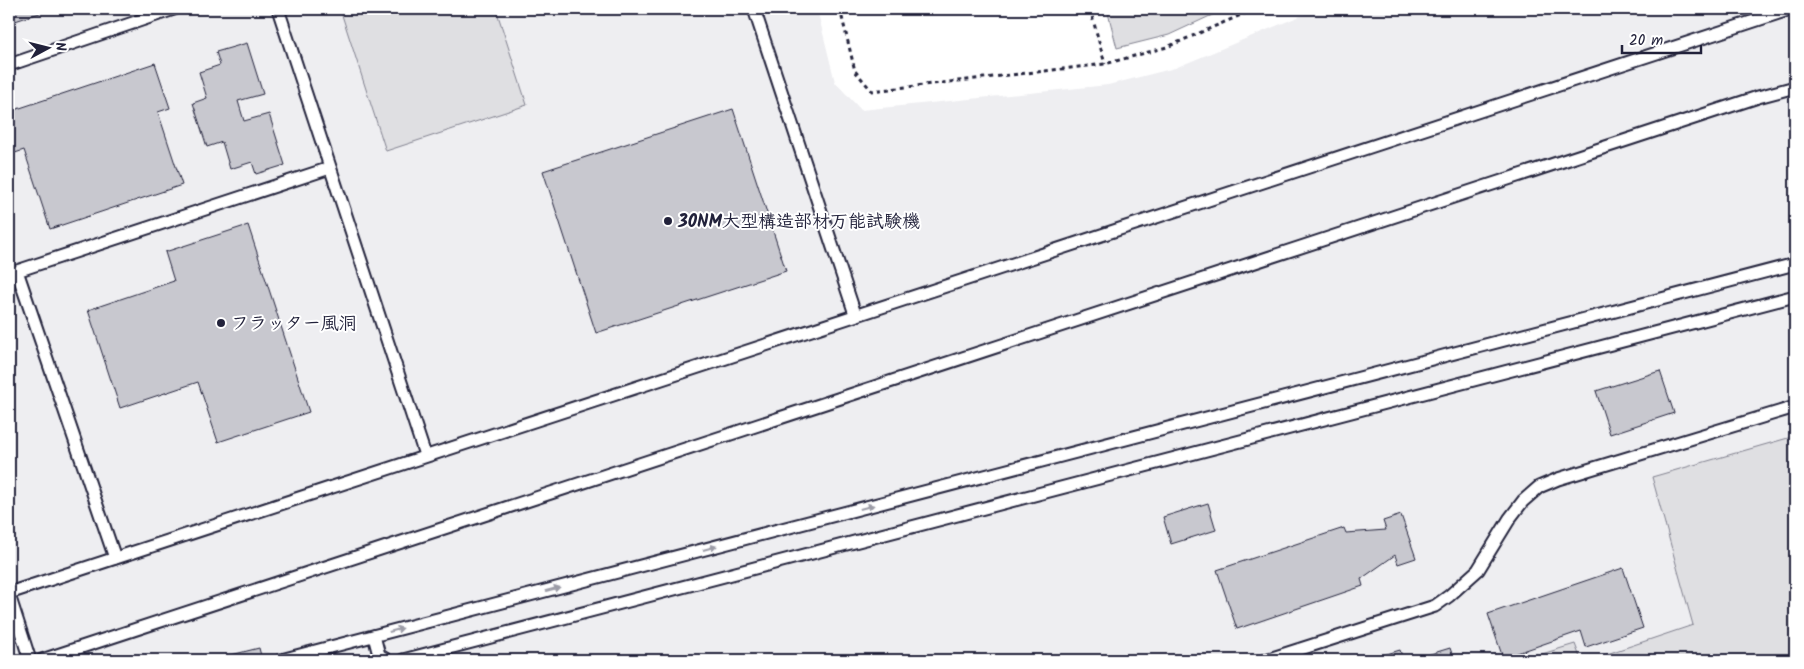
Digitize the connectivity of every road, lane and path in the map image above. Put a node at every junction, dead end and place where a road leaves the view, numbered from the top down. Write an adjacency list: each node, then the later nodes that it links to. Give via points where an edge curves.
1 (174, 9): 9 (lane)
2 (278, 9): 11 (lane)
3 (754, 9): 14 (lane)
4 (840, 9): 8 (path, via 855,71 872,91)
5 (1093, 9): 8 (path)
6 (1255, 9): 8 (path, via 1167,47)
7 (1791, 9): 14 (lane)
8 (1104, 64)
9 (9, 65)
10 (1795, 87): 21 (lane)
11 (330, 168): 16 (lane); 17 (lane, via 17,271)
12 (1795, 264): 19 (lane, one-way to 12)
13 (1795, 296): 24 (lane)
14 (855, 314): 16 (lane)
15 (1795, 407): 25 (lane, via 1539,487 1510,518 1478,570 1435,606)
16 (425, 455): 17 (lane)
17 (115, 558): 18 (lane)
18 (9, 594): 20 (lane)
19 (374, 636): 22 (lane); 23 (lane, via 379,655)
20 (30, 660)
21 (42, 660)
22 (281, 660)
23 (387, 660)
24 (402, 660)
25 (1266, 660)

